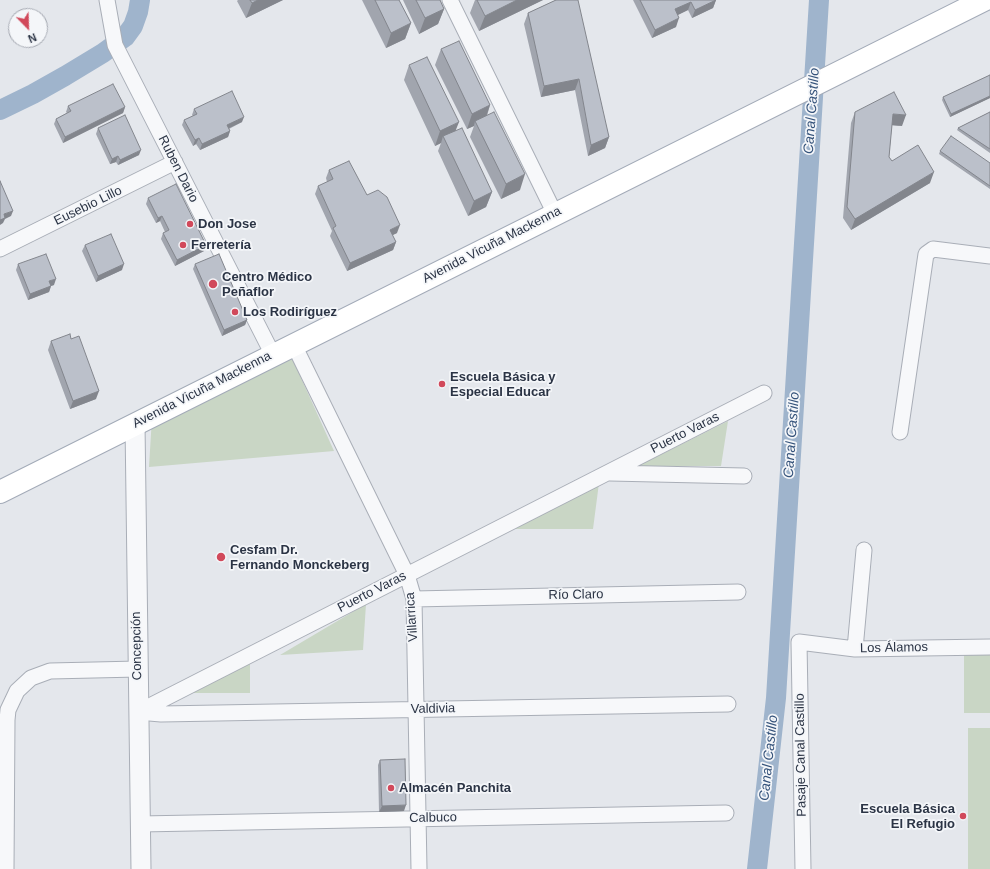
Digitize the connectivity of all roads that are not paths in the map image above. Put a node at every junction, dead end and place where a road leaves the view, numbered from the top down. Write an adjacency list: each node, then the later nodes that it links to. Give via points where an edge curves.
1 (106, 0): 4 (street, Ruben Dario, via 115,45)
2 (450, 0): 5 (street)
3 (984, 0): 5 (main road, Avenida Vicuña Mackenna)
4 (175, 162): 6 (street, Eusebio Lillo); 9 (street, Ruben Dario)
5 (555, 214): 8 (main road, Avenida Vicuña Mackenna)
6 (0, 249)
7 (990, 256): 12 (street, via 933,249 926,254)
8 (294, 345): 9 (main road, Avenida Vicuña Mackenna); 17 (street, Villarrica)
9 (273, 355): 11 (main road, Avenida Vicuña Mackenna)
10 (764, 393): 13 (street, Puerto Varas)
11 (135, 424): 15 (main road, Avenida Vicuña Mackenna); 23 (street, Concepción)
12 (900, 432)
13 (607, 473): 14 (street, Puerto Varas); 17 (street, Puerto Varas)
14 (744, 476)
15 (0, 492)
16 (864, 550): 22 (street)
17 (407, 575): 19 (street, Villarrica); 26 (street, Puerto Varas)
18 (738, 592): 19 (street, Río Claro)
19 (414, 599): 25 (street, Villarrica)
20 (799, 642): 22 (street, Los Álamos); 33 (street, Pasaje Canal Castillo)
21 (990, 647): 22 (street, Los Álamos)
22 (855, 649)
23 (138, 669): 26 (street, Concepción); 30 (street, via 50,671 31,678 17,691 6,720)
24 (728, 704): 25 (street, Valdivia)
25 (416, 710): 26 (street, Valdivia, via 161,714); 28 (street, Villarrica)
26 (138, 712): 29 (street, Concepción)
27 (726, 813): 28 (street, Calbuco)
28 (418, 818): 29 (street, Calbuco); 32 (street, Villarrica)
29 (140, 824): 31 (street, Concepción)
30 (6, 869)
31 (141, 869)
32 (419, 869)
33 (803, 869)

